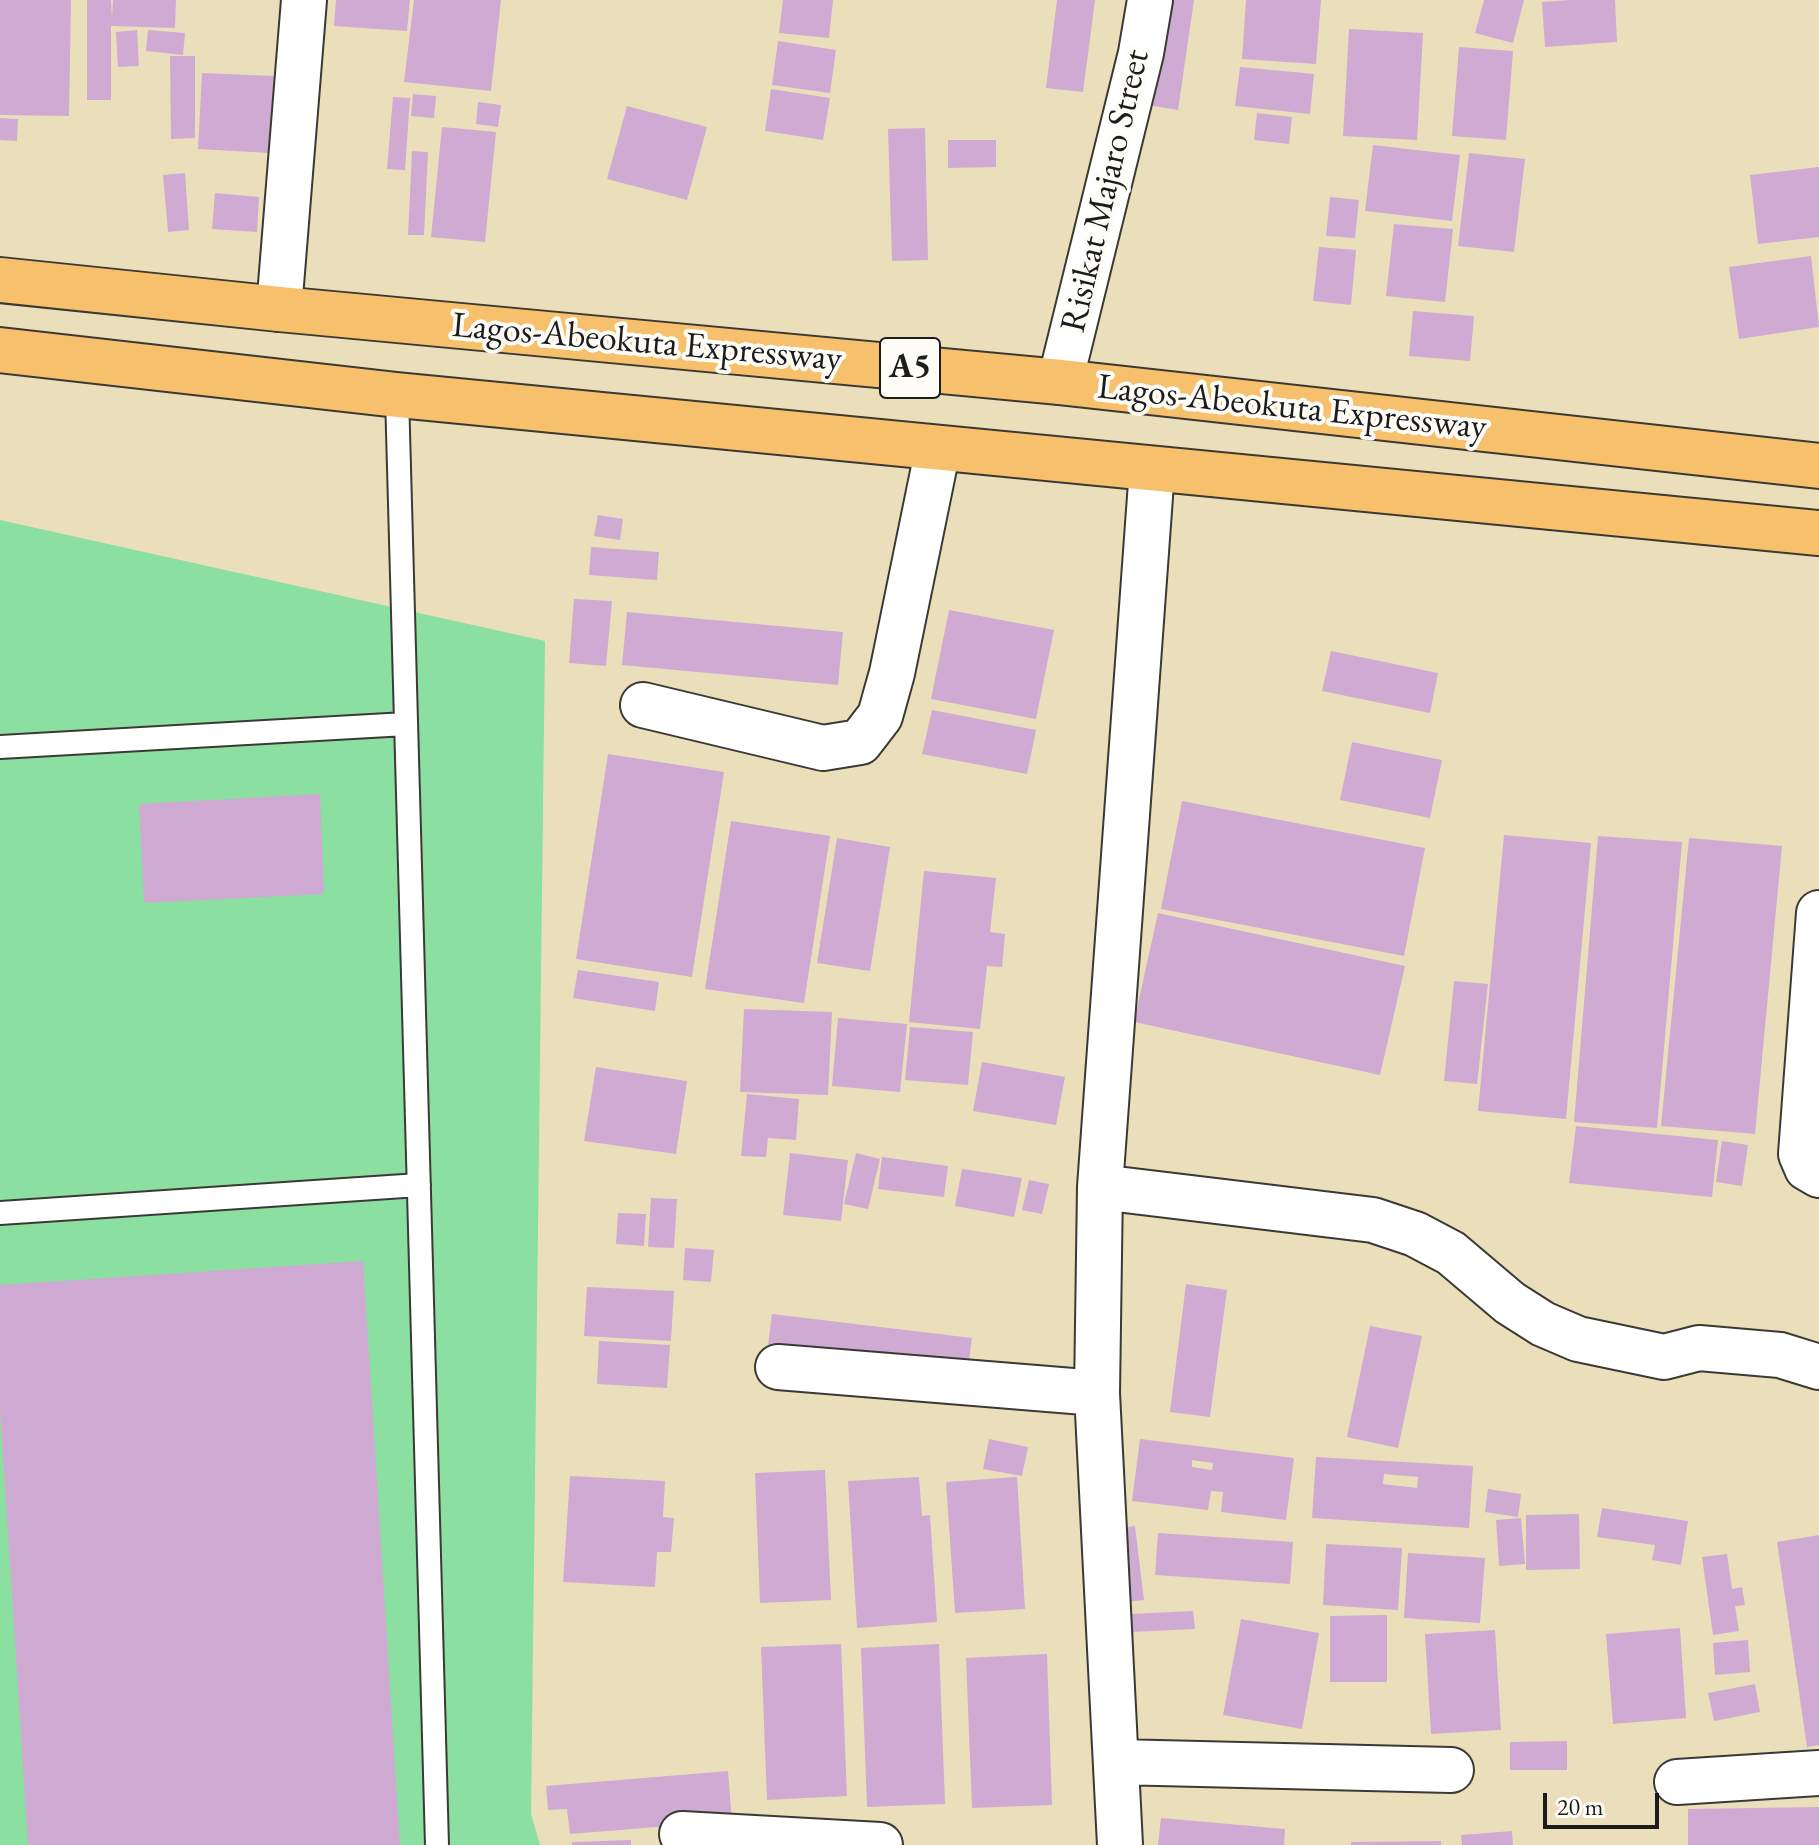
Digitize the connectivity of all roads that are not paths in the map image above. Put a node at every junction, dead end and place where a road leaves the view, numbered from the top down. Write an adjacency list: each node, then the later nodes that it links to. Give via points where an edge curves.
1 (304, 0): 4 (street)
2 (1150, 0): 6 (street, Risikat Majaro Street)
3 (0, 280): 4 (highway, Lagos-Abeokuta Expressway / A5)
4 (279, 309): 6 (highway, Lagos-Abeokuta Expressway / A5)
5 (0, 350): 7 (highway, Lagos-Abeokuta Expressway / A5)
6 (1060, 382): 9 (highway, Lagos-Abeokuta Expressway / A5)
7 (397, 395): 8 (highway, Lagos-Abeokuta Expressway / A5); 13 (lane)
8 (938, 448): 10 (highway, Lagos-Abeokuta Expressway / A5); 12 (street, via 888,687 880,716 860,742 823,748)
9 (1819, 466)
10 (1152, 469): 11 (highway, Lagos-Abeokuta Expressway / A5); 18 (street)
11 (1819, 533)
12 (643, 705)
13 (406, 724): 14 (lane); 17 (lane)
14 (0, 747)
15 (1819, 913): 16 (street, via 1801,1154 1807,1168)
16 (1819, 1175)
17 (419, 1185): 19 (lane); 28 (lane)
18 (1100, 1187): 21 (street, via 1373,1220 1451,1253 1510,1303 1578,1339 1664,1357 1699,1348 1780,1355); 22 (street)
19 (0, 1213)
20 (778, 1367): 22 (street)
21 (1819, 1367)
22 (1097, 1393): 23 (street)
23 (1116, 1762): 24 (street); 30 (street)
24 (1451, 1770)
25 (1819, 1773): 26 (street)
26 (1677, 1782)
27 (682, 1834): 29 (street)
28 (437, 1845)
29 (880, 1845)
30 (1120, 1845)

